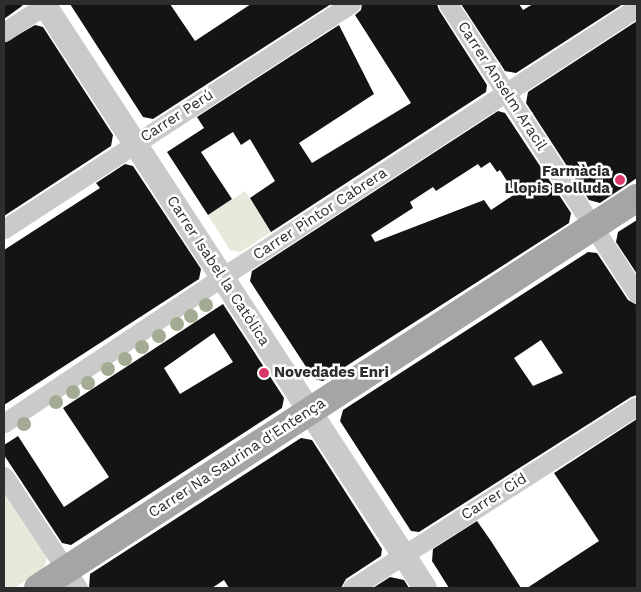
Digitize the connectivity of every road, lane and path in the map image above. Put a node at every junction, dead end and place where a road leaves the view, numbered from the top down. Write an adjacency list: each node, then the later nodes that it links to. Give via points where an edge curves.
1 (45, 4): 5 (street); 7 (street, Carrer Isabel la Catòlica)
2 (351, 4): 7 (street, Carrer Perú)
3 (448, 4): 6 (street, Carrer Anselm Aracil)
4 (637, 8): 6 (street, Carrer Pintor Cabrera)
5 (4, 32)
6 (506, 93): 9 (street, Carrer Anselm Aracil); 11 (street, Carrer Pintor Cabrera)
7 (135, 143): 10 (street, Carrer Perú); 11 (street, Carrer Isabel la Catòlica)
8 (637, 198): 9 (main road, Carrer Na Saurina d'Entença)
9 (594, 226): 12 (street, Carrer Anselm Aracil); 14 (main road, Carrer Na Saurina d'Entença)
10 (4, 229)
11 (222, 277): 14 (street, Carrer Isabel la Catòlica); 15 (street, Carrer Pintor Cabrera)
12 (637, 294)
13 (637, 406): 17 (street, Carrer Cid)
14 (309, 412): 17 (street, Carrer Isabel la Catòlica); 18 (main road, Carrer Na Saurina d'Entença)
15 (4, 423)
16 (4, 476): 18 (street)
17 (403, 555): 20 (street, Carrer Cid); 21 (street, Carrer Isabel la Catòlica)
18 (72, 579): 19 (main road, Carrer Na Saurina d'Entença)
19 (38, 588)
20 (352, 588)
21 (425, 588)

